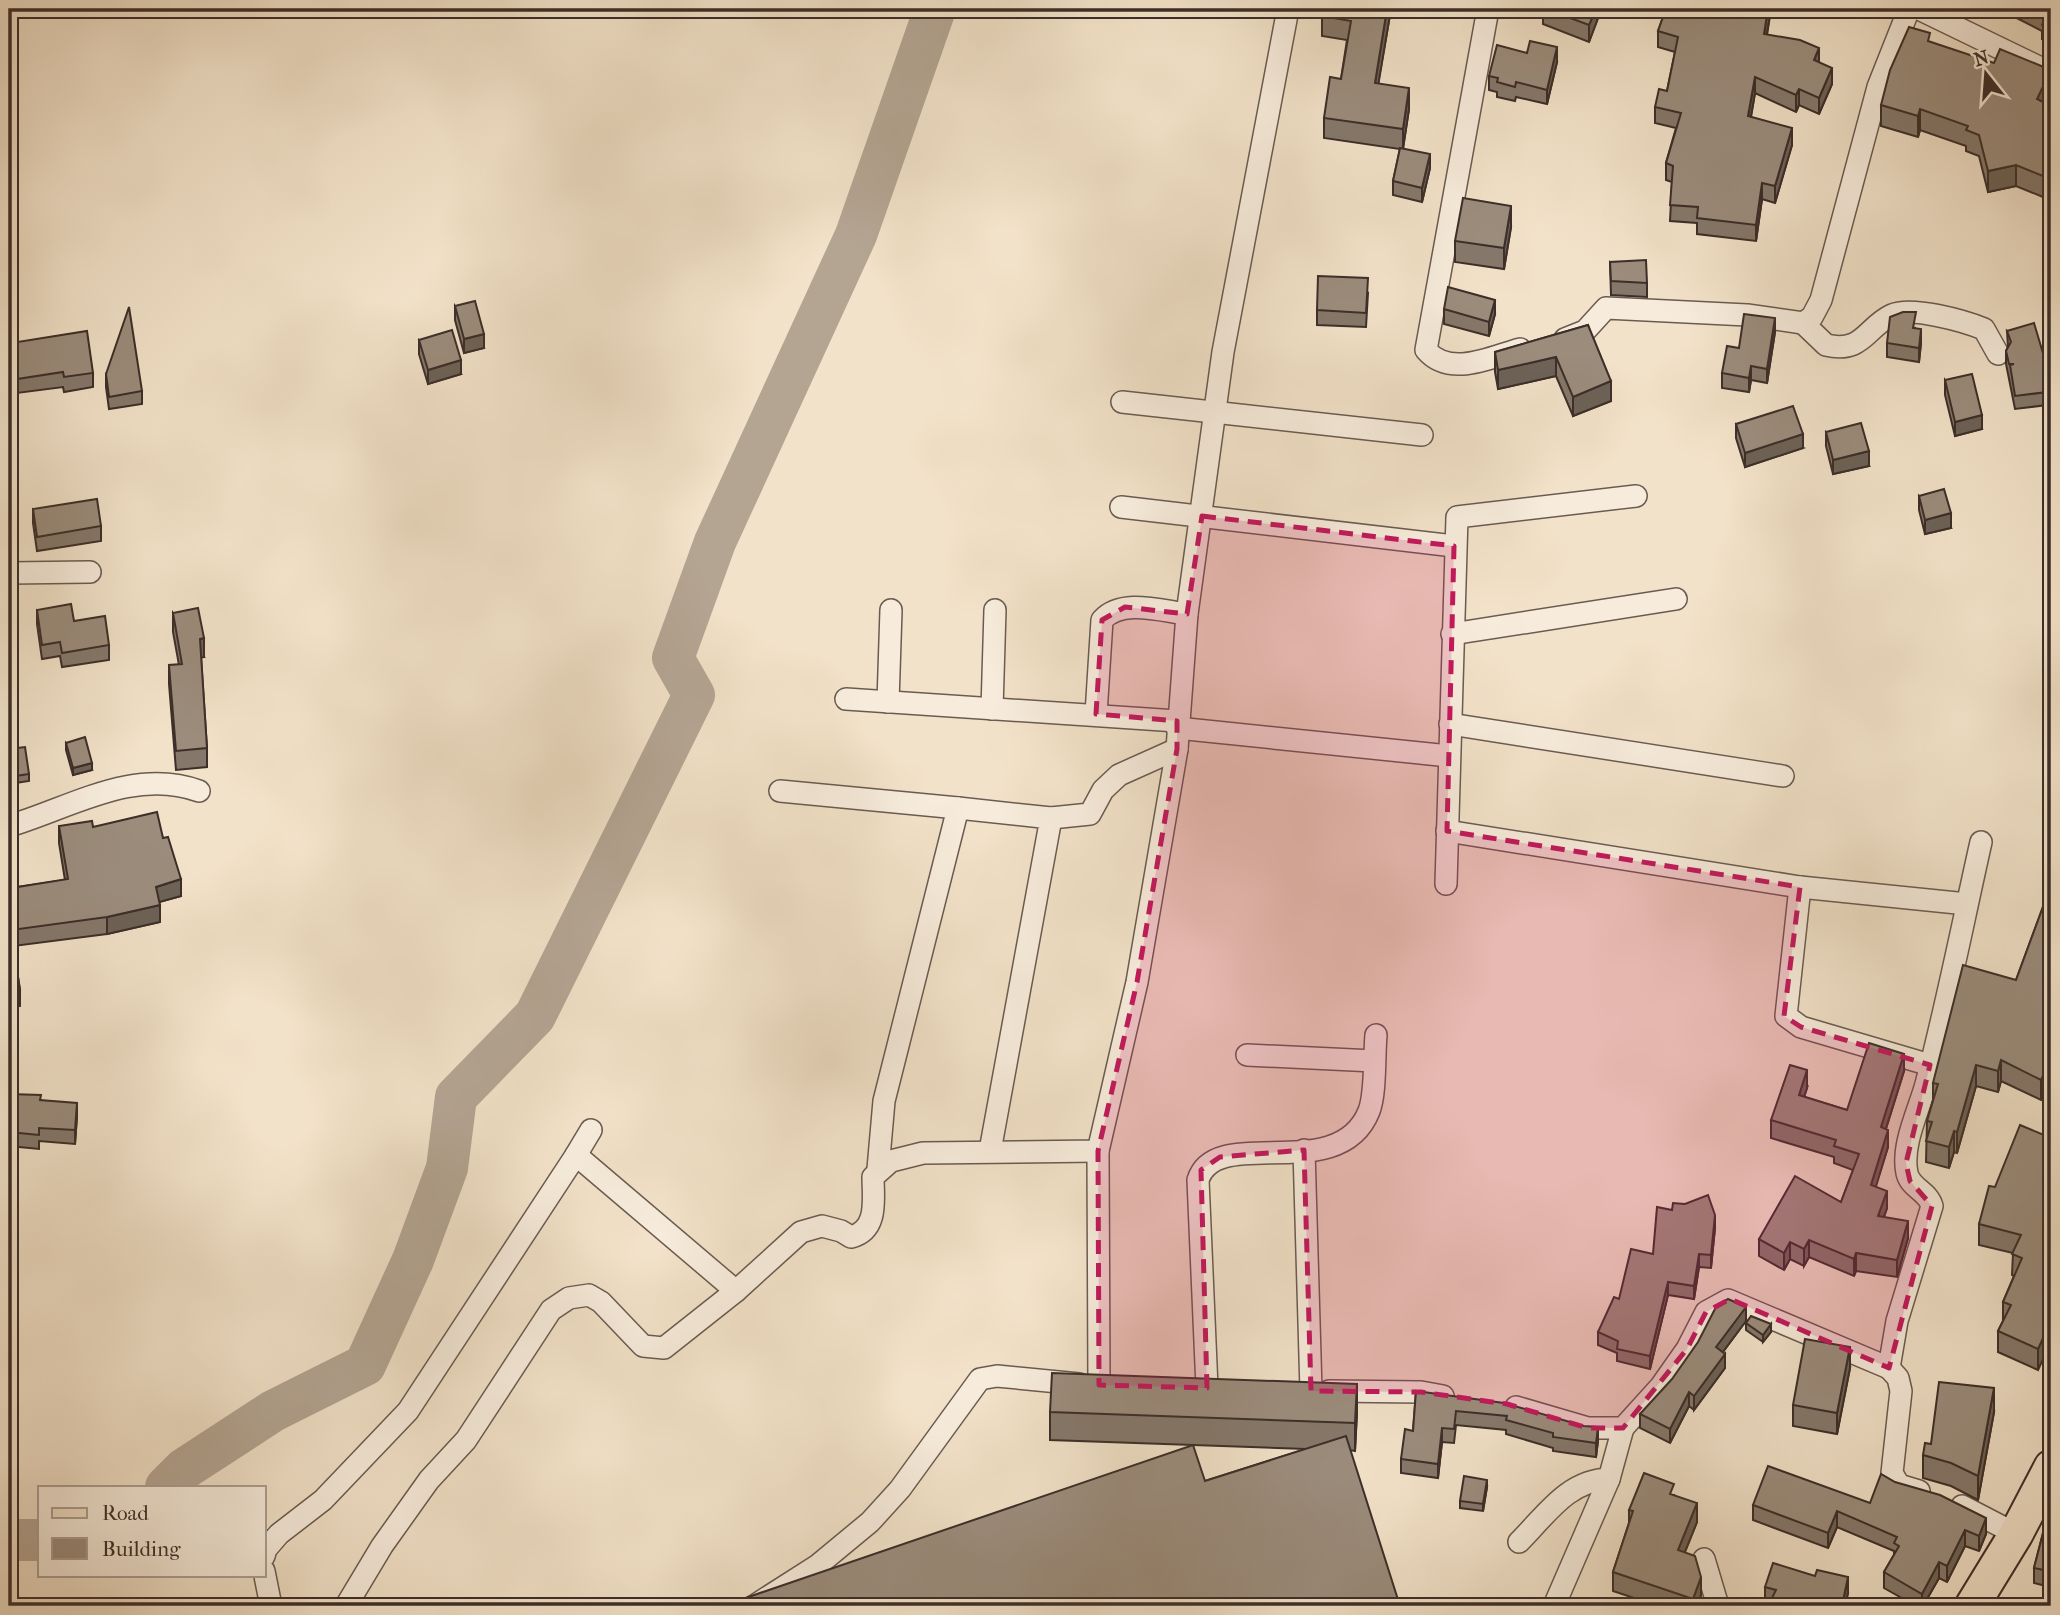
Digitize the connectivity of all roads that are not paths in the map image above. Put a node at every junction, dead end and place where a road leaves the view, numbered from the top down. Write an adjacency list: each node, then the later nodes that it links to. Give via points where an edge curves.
1 (1288, 9): 8 (street, via 1223,352)
2 (1488, 9): 5 (street, via 1428,332 1426,350 1433,358 1485,362 1585,331 1606,308 1734,314)
3 (1921, 10): 4 (street); 5 (street, via 1878,87 1817,310)
4 (2051, 73)
5 (1803, 323): 6 (street, via 1826,345 1848,347 1890,315 1939,316 1984,329)
6 (1998, 354)
7 (1122, 402): 8 (street)
8 (1216, 412): 9 (street); 12 (street)
9 (1422, 435)
10 (1636, 496): 13 (street, via 1457,517)
11 (1121, 508): 12 (street)
12 (1202, 516): 13 (street); 19 (street)
13 (1454, 546): 20 (street)
14 (90, 572): 15 (street)
15 (9, 573)
16 (1676, 599): 20 (street)
17 (891, 610): 22 (street)
18 (995, 610): 23 (street)
19 (1187, 614): 24 (street, via 1125,607 1110,611 1102,620); 25 (street)
20 (1452, 634): 26 (street)
21 (846, 699): 22 (street)
22 (888, 702): 23 (street)
23 (992, 709): 24 (street)
24 (1097, 714): 25 (street)
25 (1177, 724): 27 (street); 28 (street)
26 (1450, 724): 28 (street); 29 (street)
27 (1177, 749): 33 (street, via 1119,775 1103,790 1090,814); 45 (street, via 1137,982)
28 (1449, 756): 35 (street)
29 (1783, 776)
30 (199, 791): 34 (street, via 175,783 114,789)
31 (780, 791): 32 (street)
32 (958, 808): 33 (street); 49 (street, via 884,1101)
33 (1051, 818): 47 (street)
34 (9, 826)
35 (1447, 831): 37 (street); 38 (street)
36 (1980, 842): 39 (street)
37 (1446, 884)
38 (1800, 887): 39 (street); 43 (street, via 1786,1016 1801,1027)
39 (1967, 904): 43 (street)
40 (1376, 1035): 42 (street)
41 (1247, 1055): 42 (street)
42 (1374, 1061): 46 (street, via 1370,1109 1358,1131 1340,1146)
43 (1930, 1065): 51 (street, via 1906,1163 1910,1181 1930,1198 1932,1206 1897,1321)
44 (592, 1130): 48 (street)
45 (1098, 1150): 47 (street); 52 (street)
46 (1304, 1150): 55 (street, via 1220,1157 1201,1170); 58 (street)
47 (990, 1151): 49 (street, via 902,1156)
48 (576, 1155): 50 (street); 66 (street, via 408,1411 323,1500)
49 (878, 1170): 50 (street, via 873,1177 872,1218 858,1235 851,1237 822,1226 801,1232)
50 (736, 1291): 70 (street, via 680,1338 658,1349 643,1346 589,1295 551,1310 466,1440 429,1480 382,1546)
51 (1889, 1368): 61 (street, via 1728,1300 1706,1312 1667,1377); 64 (street, via 1901,1391 1894,1481 1945,1498)
52 (1100, 1385): 53 (street); 71 (street, via 997,1376 981,1379 870,1522 818,1565)
53 (1126, 1386)
54 (1180, 1387): 55 (street)
55 (1208, 1388): 56 (street)
56 (1231, 1389)
57 (1283, 1390): 58 (street)
58 (1311, 1391): 59 (street, via 1421,1392)
59 (1466, 1400)
60 (1497, 1403): 61 (street, via 1587,1428)
61 (1623, 1428): 63 (street)
62 (2051, 1467): 64 (main road)
63 (1609, 1479): 65 (street, via 1589,1480 1570,1491); 72 (street)
64 (2017, 1534): 74 (main road)
65 (1519, 1542)
66 (266, 1549)
67 (1704, 1559): 73 (street)
68 (265, 1576): 69 (street)
69 (271, 1606)
70 (346, 1606)
71 (754, 1606)
72 (1554, 1606)
73 (1717, 1606)
74 (1972, 1606)

